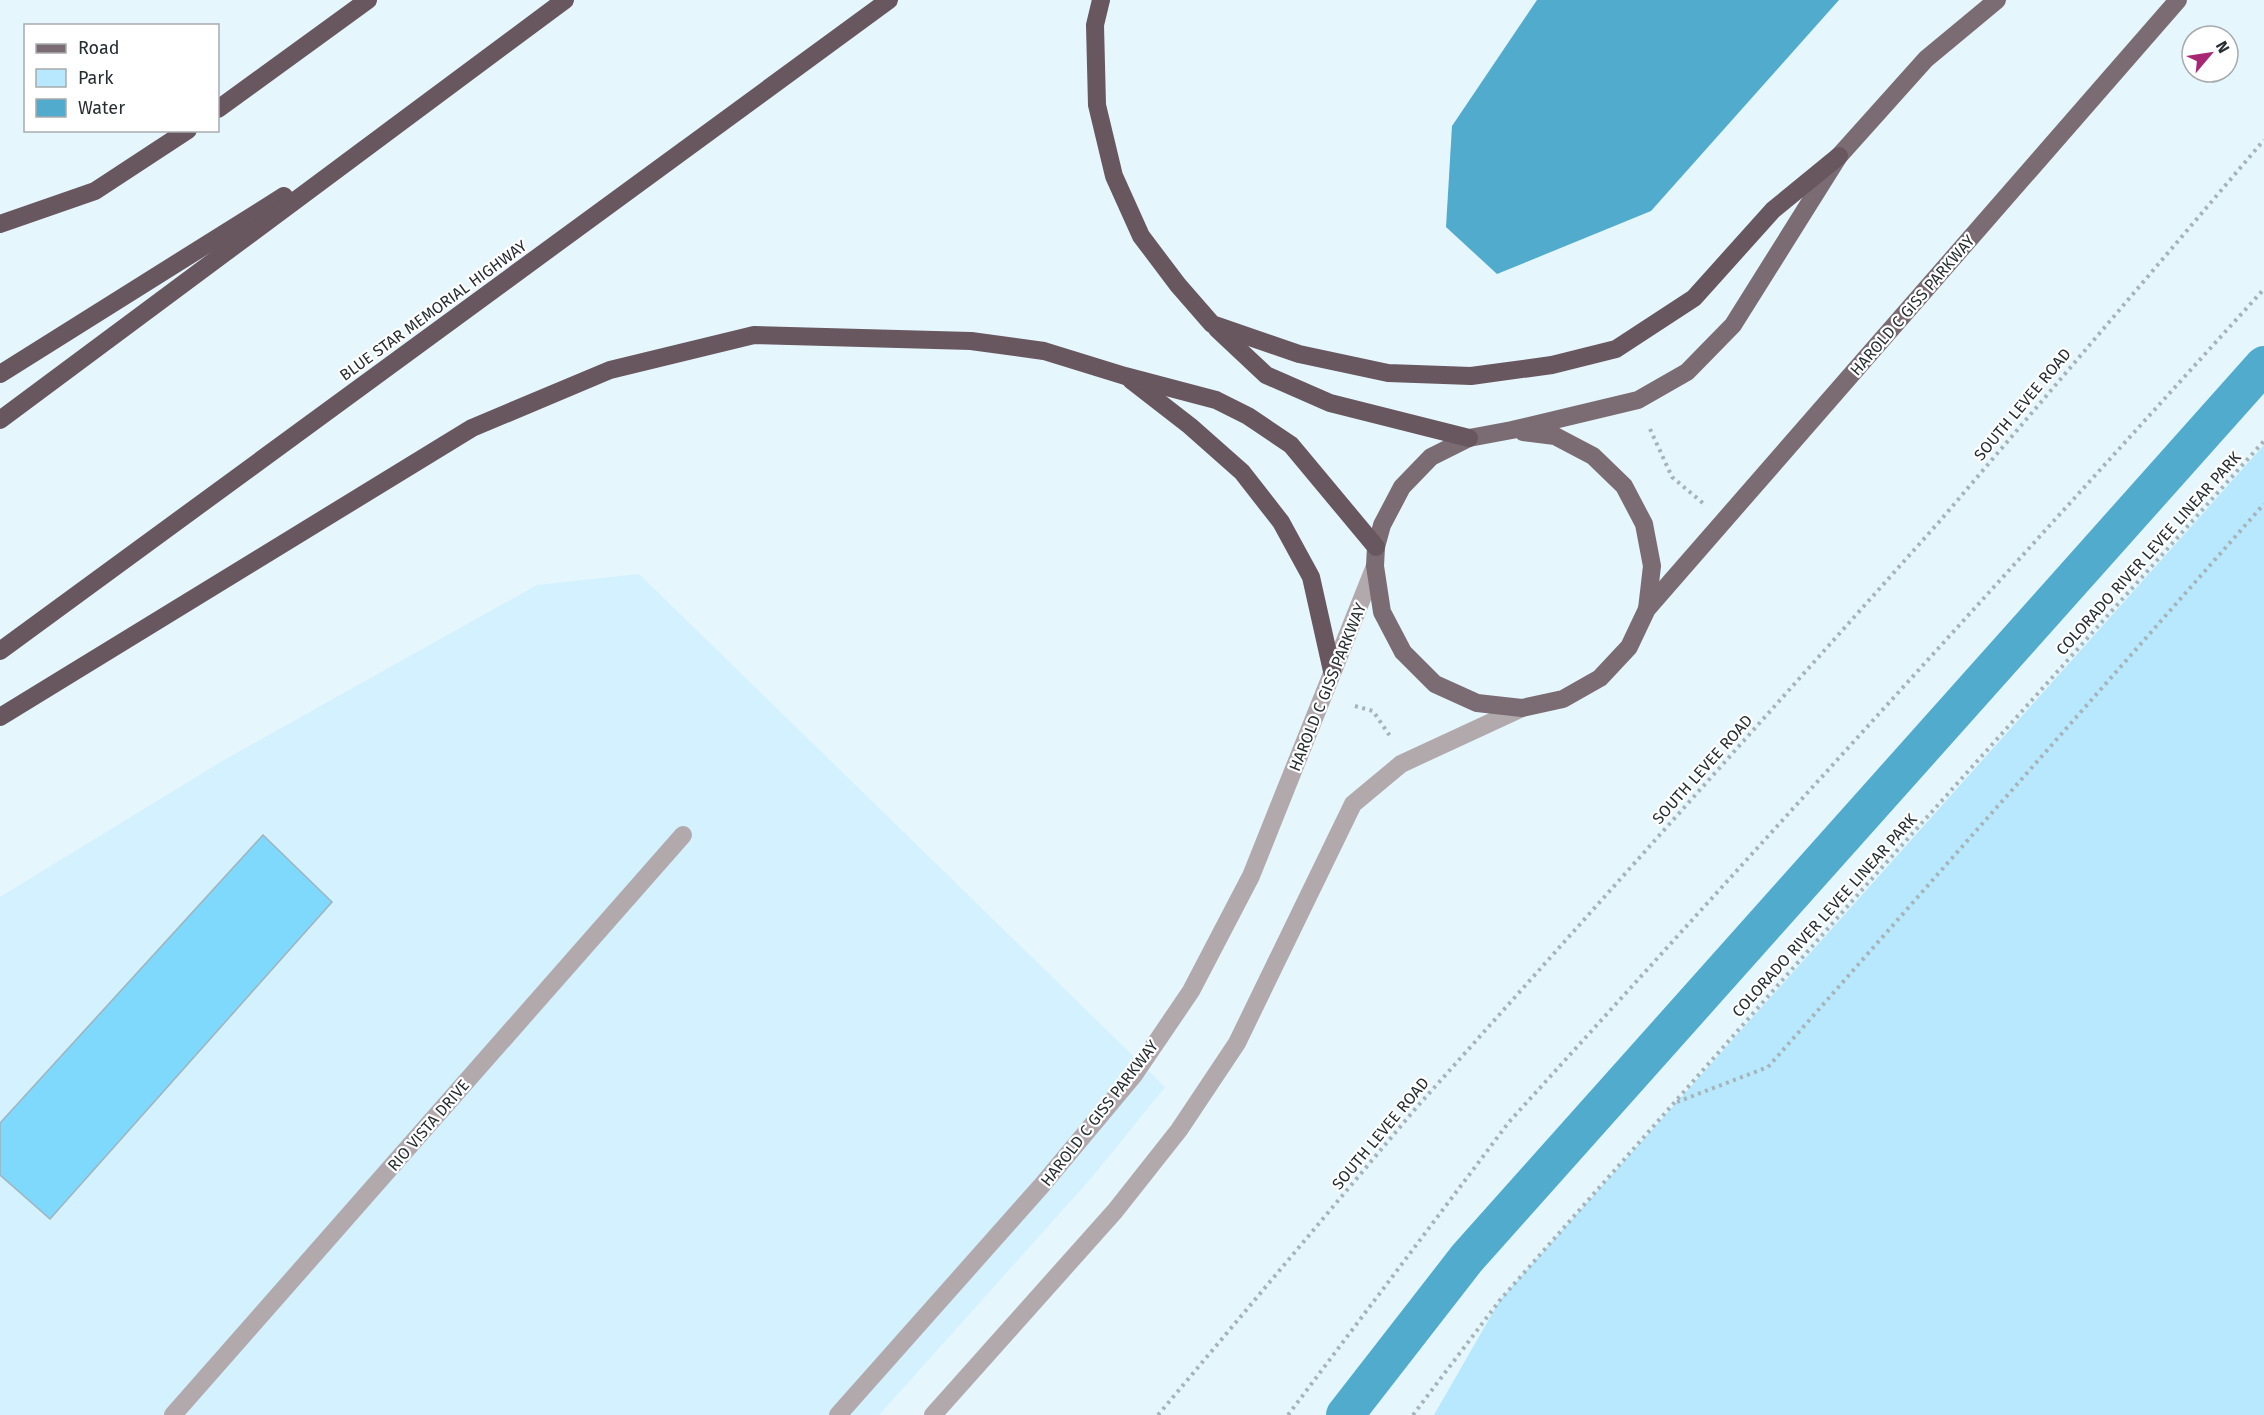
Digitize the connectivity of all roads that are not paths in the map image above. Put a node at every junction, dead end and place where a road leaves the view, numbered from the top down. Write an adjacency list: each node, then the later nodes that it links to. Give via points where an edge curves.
1 (368, 0): 7 (highway)
2 (565, 0): 8 (highway)
3 (889, 0): 21 (highway, BLUE STAR MEMORIAL HIGHWAY)
4 (1101, 0): 12 (highway, via 1095,25 1097,105 1114,176 1141,236)
5 (1996, 0): 10 (main road, HAROLD C GISS PARKWAY, via 1926,59)
6 (2178, 0): 20 (main road, HAROLD C GISS PARKWAY)
7 (219, 108)
8 (402, 122): 13 (highway); 15 (highway)
9 (185, 132): 11 (highway, via 95,191)
10 (1839, 156): 12 (highway, via 1773,210 1694,298 1616,350 1552,365 1471,376 1388,373 1299,354); 16 (main road, HAROLD C GISS PARKWAY, via 1733,324 1687,372 1638,400)
11 (0, 224)
12 (1212, 324): 17 (highway, via 1266,375 1330,402)
13 (0, 374)
14 (1125, 376): 18 (highway, via 1216,400 1274,432 1299,453); 22 (highway, via 1242,472 1281,522 1311,577); 24 (highway, via 1044,351 971,341 754,334 610,370 472,428)
15 (0, 420)
16 (1512, 430): 17 (main road, HAROLD C GISS PARKWAY); 20 (main road, HAROLD C GISS PARKWAY, via 1555,436 1593,456 1624,486 1644,524 1652,566)
17 (1469, 438): 18 (main road, HAROLD C GISS PARKWAY, via 1431,457 1402,487 1382,525)
18 (1376, 547): 19 (main road, HAROLD C GISS PARKWAY)
19 (1375, 566): 22 (street, HAROLD C GISS PARKWAY); 23 (main road, HAROLD C GISS PARKWAY, via 1382,612 1402,652 1436,684 1477,703)
20 (1647, 609): 23 (main road, HAROLD C GISS PARKWAY, via 1629,647 1600,678 1563,699)
21 (0, 651)
22 (1332, 671): 27 (street, HAROLD C GISS PARKWAY, via 1251,876 1191,991 1134,1075)
23 (1522, 708): 28 (street, HAROLD C GISS PARKWAY, via 1401,764 1353,804 1237,1043 1179,1130 1115,1211)
24 (0, 717)
25 (683, 835): 26 (street, RIO VISTA DRIVE)
26 (172, 1415)
27 (838, 1415)
28 (933, 1415)

